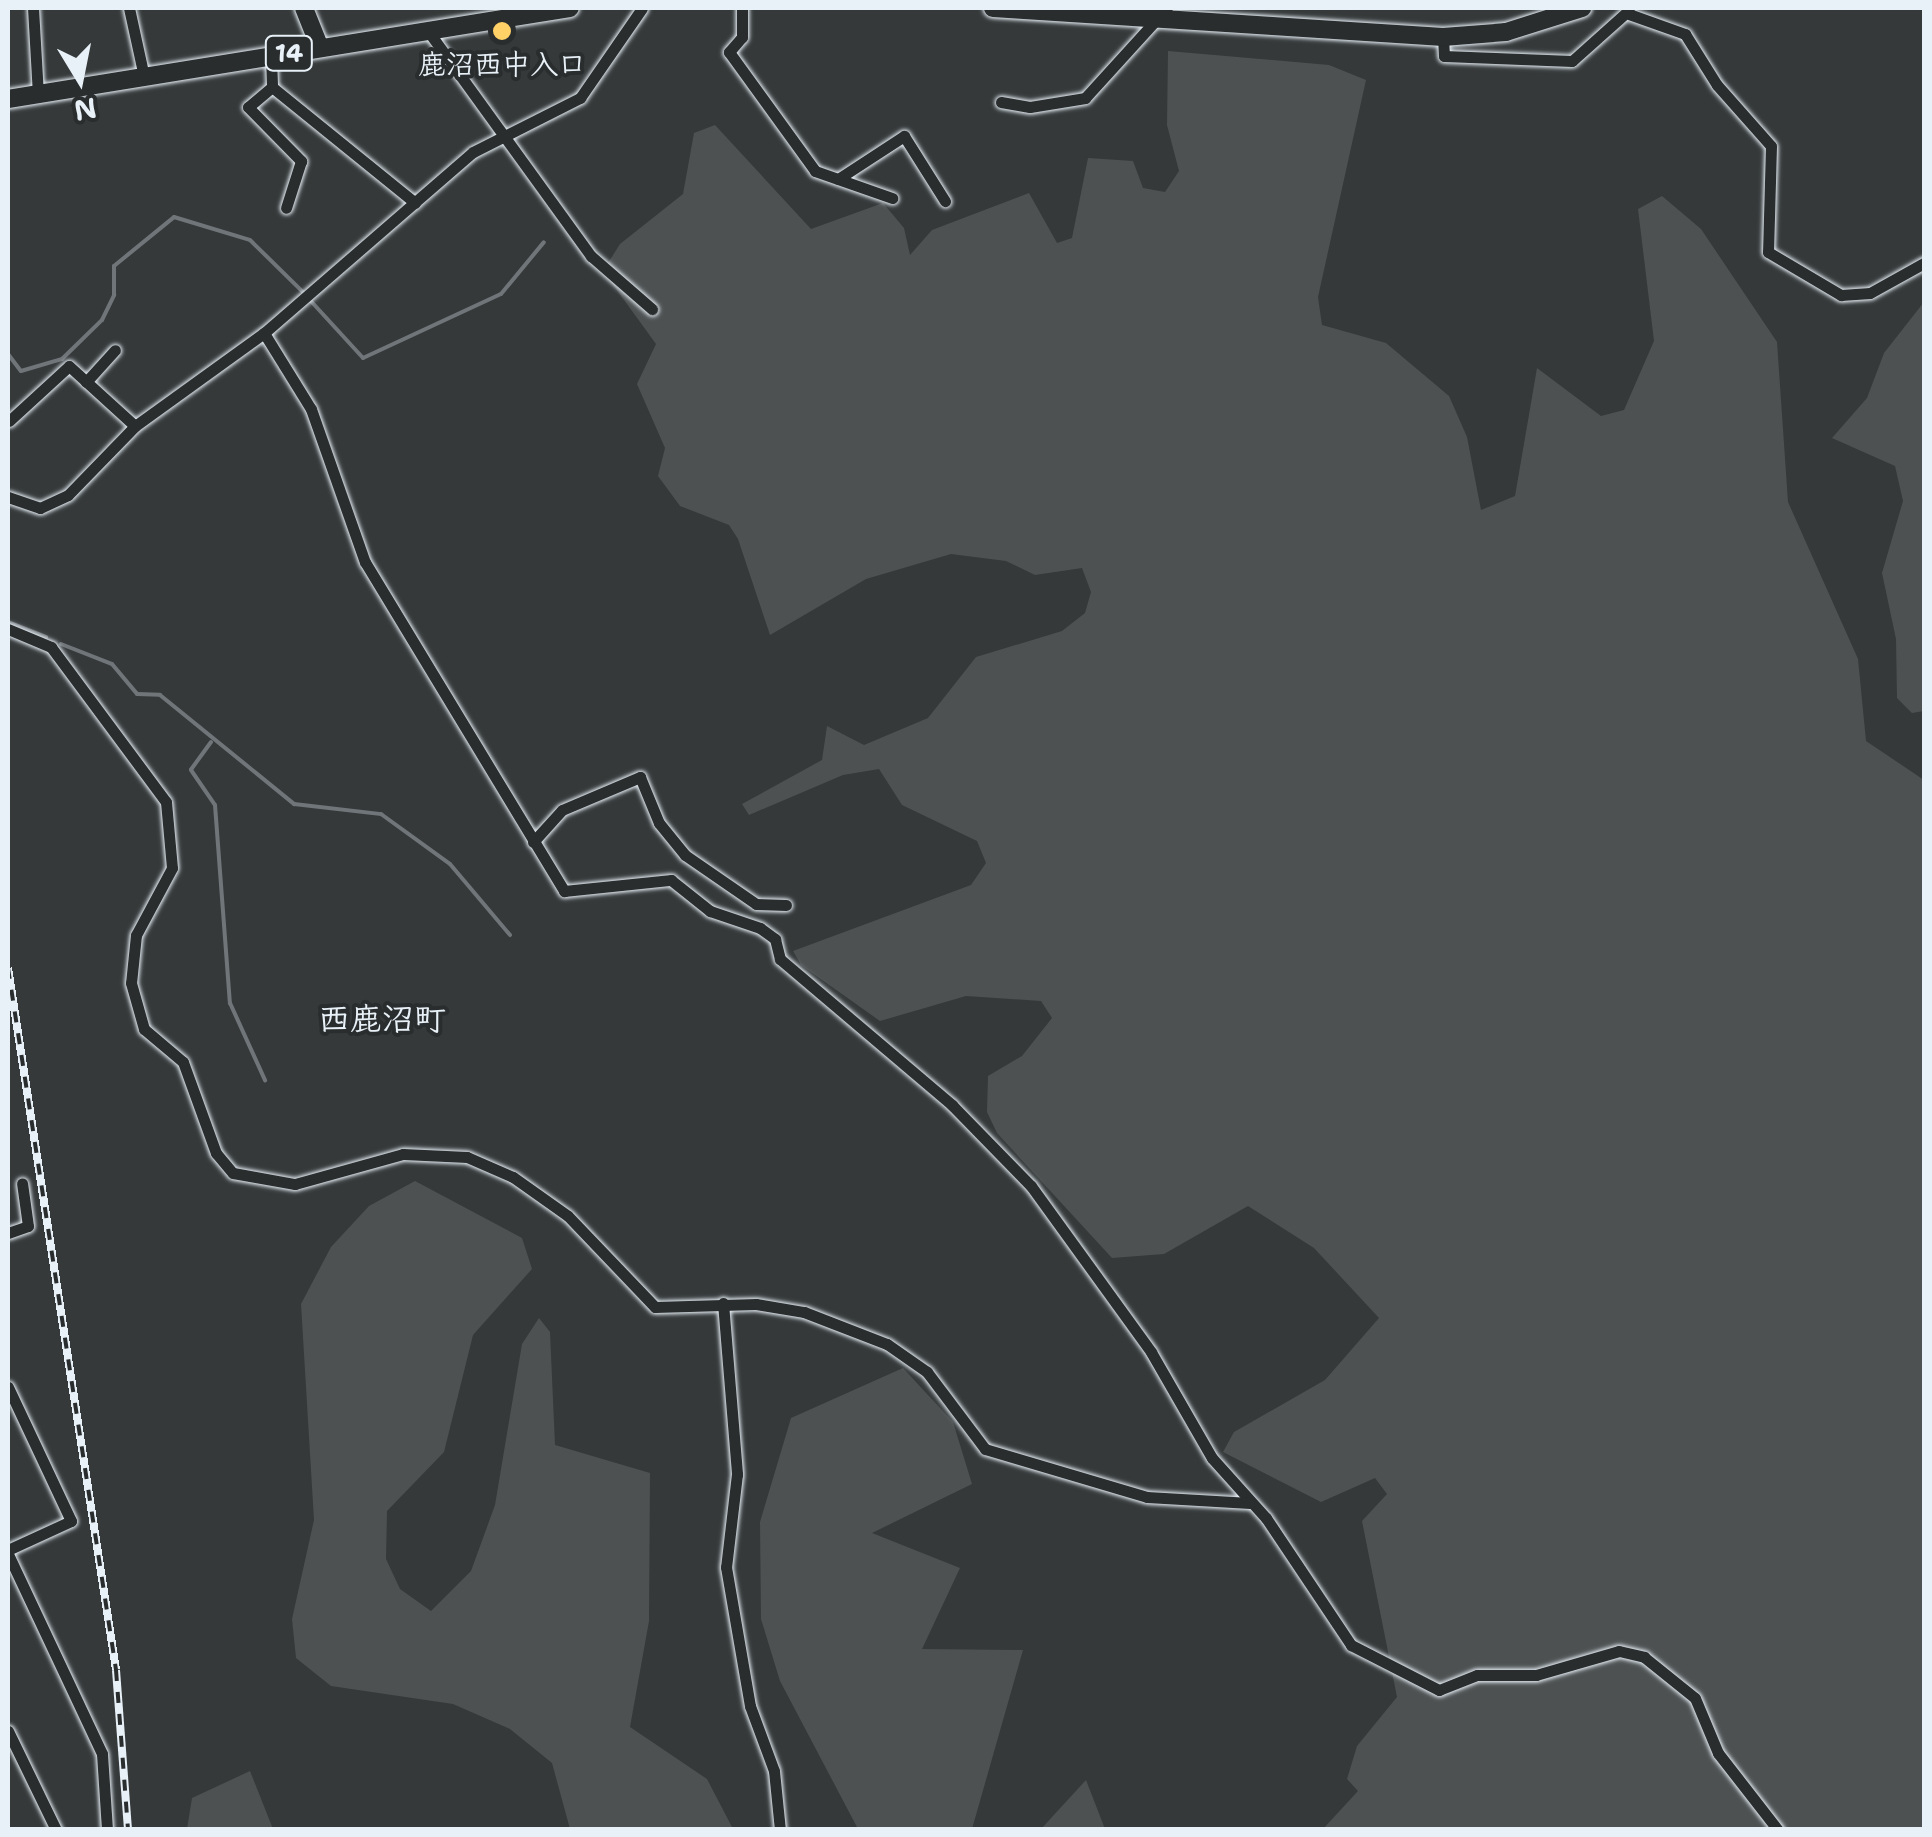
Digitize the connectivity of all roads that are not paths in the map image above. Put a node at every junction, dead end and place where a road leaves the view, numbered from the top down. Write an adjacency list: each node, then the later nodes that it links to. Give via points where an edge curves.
1 (33, 8): 17 (street)
2 (129, 8): 15 (street)
3 (304, 8): 13 (main road)
4 (570, 8): 11 (main road, 14)
5 (642, 8): 20 (street, via 580,98)
6 (742, 8): 21 (street, via 742,37 729,52 815,171)
7 (993, 8): 9 (main road)
8 (1582, 8): 12 (main road, via 1506,32)
9 (1166, 10): 12 (main road); 19 (street, via 1085,98 1030,107)
10 (1629, 10): 12 (street, via 1572,61 1444,56); 26 (street, via 1685,34 1716,85 1771,146 1768,252 1841,296 1870,292)
11 (428, 31): 13 (main road, 14); 20 (street)
12 (1442, 37)
13 (320, 48): 14 (main road, 14)
14 (270, 56): 15 (main road, 14); 16 (street)
15 (144, 77): 17 (main road, 14)
16 (272, 87): 24 (street); 25 (street, via 248,107 301,161)
17 (38, 95): 18 (main road, 14)
18 (8, 99)
19 (1001, 102)
20 (502, 134): 24 (street); 27 (street, via 591,256)
21 (838, 179): 22 (street); 23 (street, via 904,136)
22 (892, 198)
23 (944, 201)
24 (415, 203): 28 (street)
25 (286, 208)
26 (1924, 263)
27 (652, 309)
28 (264, 332): 32 (street); 35 (street, via 310,409 365,562)
29 (115, 350): 30 (street)
30 (86, 382): 31 (street, via 69,366); 32 (street)
31 (9, 420)
32 (135, 426): 33 (street, via 50,506)
33 (8, 497)
34 (8, 629): 39 (street, via 51,647 166,802 172,868 136,935 130,983 144,1029 183,1062 226,1166 295,1184 403,1154 467,1157 513,1177 568,1216 655,1307)
35 (533, 842): 36 (street, via 562,810 640,777 658,823 686,855 756,904); 41 (street, via 564,891 671,880 710,911 775,939 780,958 952,1105 1031,1186)
36 (786, 904)
37 (22, 1183): 38 (street, via 28,1226)
38 (8, 1233)
39 (723, 1304): 41 (street, via 804,1312 887,1344 945,1390 985,1449 1147,1498); 46 (street, via 737,1474 726,1567 741,1668 774,1771)
40 (8, 1387): 42 (street, via 71,1521)
41 (1250, 1503): 47 (street, via 1340,1634 1424,1687 1536,1674 1618,1652 1644,1657 1695,1698 1718,1753)
42 (8, 1552): 45 (street, via 102,1754)
43 (8, 1731): 44 (street)
44 (56, 1830)
45 (107, 1830)
46 (780, 1830)
47 (1778, 1830)

